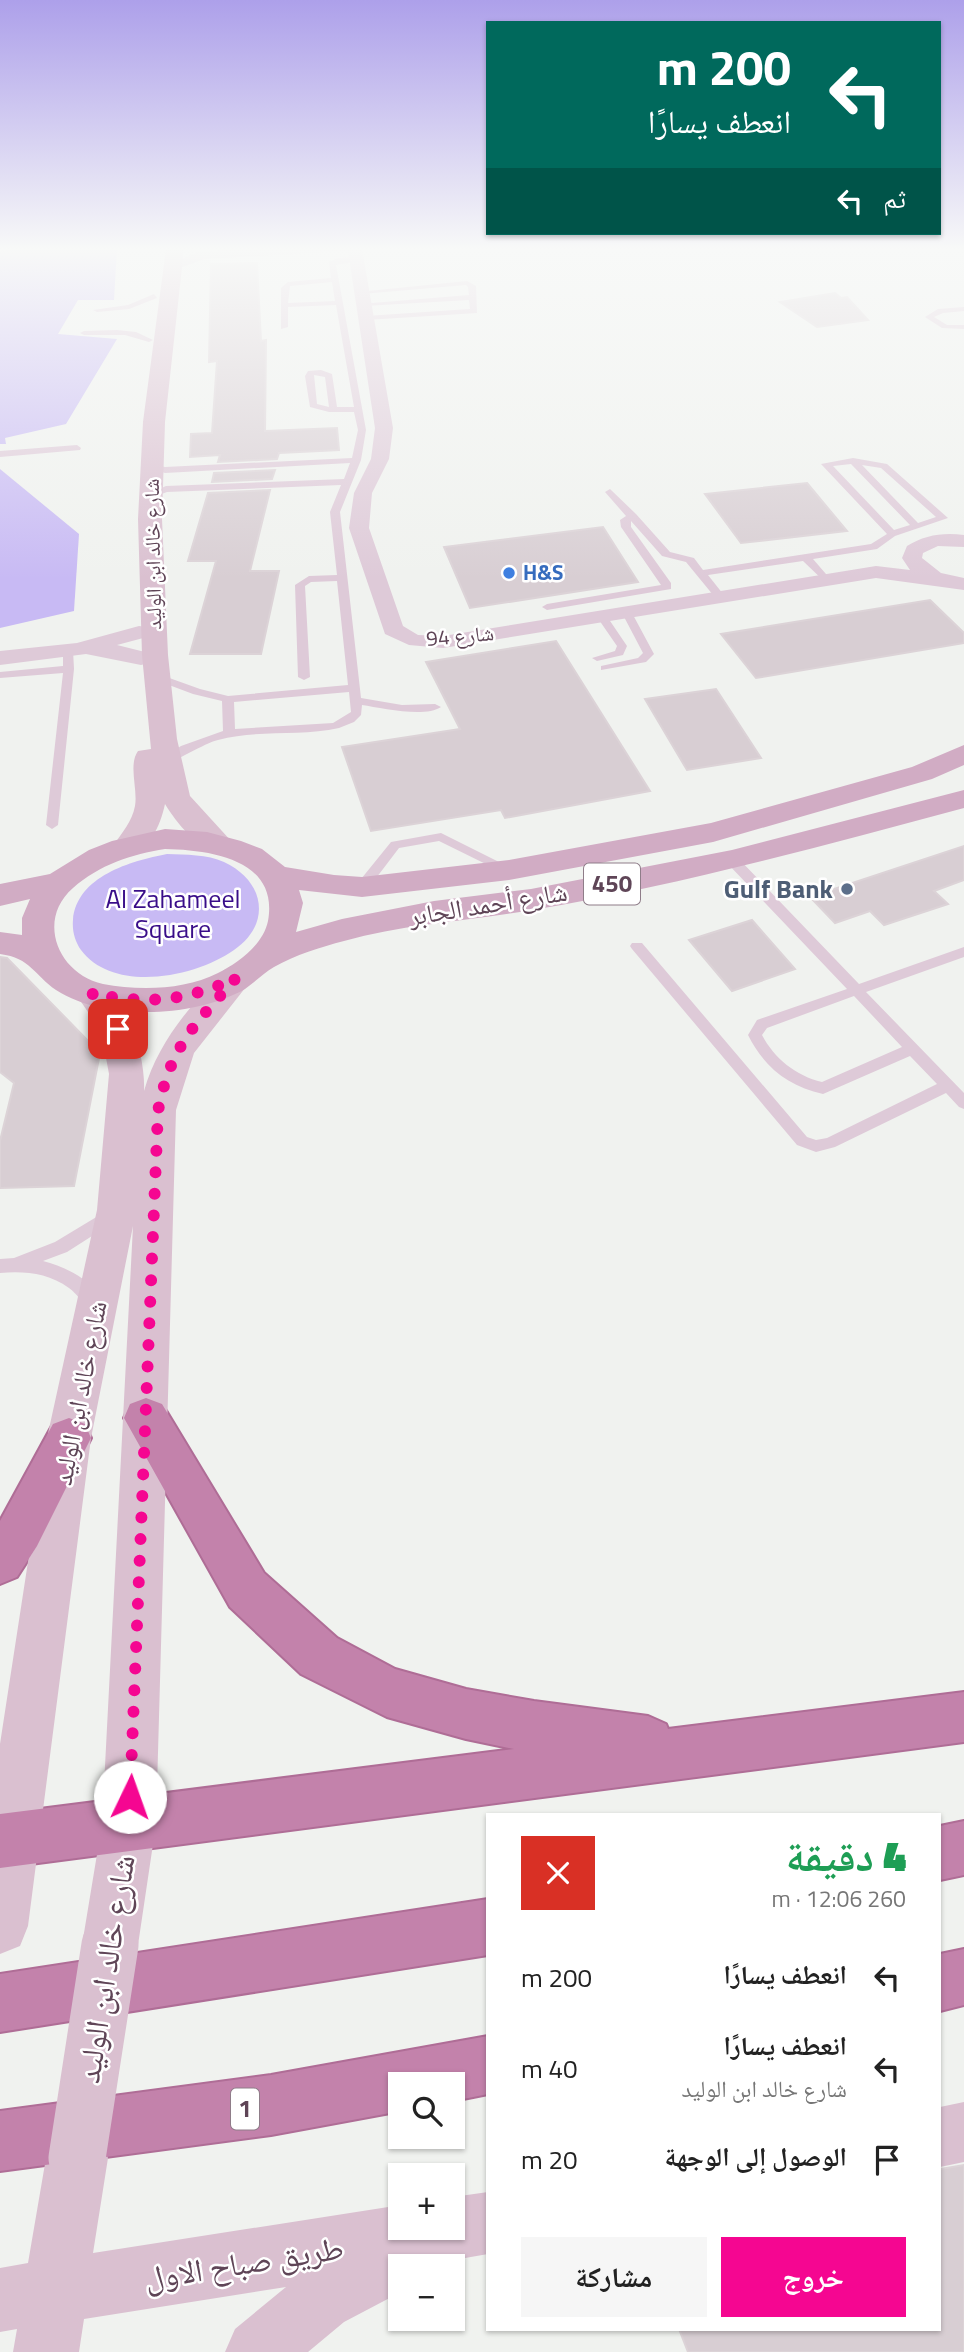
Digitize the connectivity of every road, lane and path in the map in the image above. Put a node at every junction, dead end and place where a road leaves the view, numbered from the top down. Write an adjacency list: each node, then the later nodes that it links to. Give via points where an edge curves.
1 (147, 359): 30 (main road, شارع خالد ابن الوليد, via 134,506)
2 (159, 359): 11 (main road, شارع خالد ابن الوليد)
3 (349, 359): 6 (lane)
4 (372, 359): 29 (street, شارع 94, via 384,443 363,493 359,528 393,629 412,640 429,642)
5 (333, 409): 5 (lane, via 313,405 311,373 329,376); 6 (lane)
6 (358, 409): 9 (lane, via 362,430)
7 (77, 448): 8 (lane)
8 (0, 454)
9 (356, 460): 11 (lane); 12 (lane)
10 (853, 461): 16 (lane); 16 (lane, via 884,466 943,517); 17 (lane, via 826,464)
11 (152, 467): 14 (main road, شارع خالد ابن الوليد)
12 (346, 482): 14 (lane, via 166,489); 23 (lane, via 335,512)
13 (610, 492): 15 (lane)
14 (151, 495): 37 (main road, شارع خالد ابن الوليد)
15 (633, 516): 22 (lane, via 666,554 688,559); 27 (lane, via 625,520 626,527 667,587)
16 (915, 525): 17 (lane)
17 (892, 534): 20 (lane, via 874,547)
18 (961, 541): 19 (street, شارع 94, via 935,541)
19 (914, 550): 21 (street, شارع 94); 25 (street, via 916,566)
20 (806, 558): 22 (lane); 24 (lane)
21 (876, 572): 24 (street, شارع 94); 25 (street, شارع 94)
22 (701, 573): 26 (lane)
23 (341, 578): 38 (lane, via 309,579 300,585); 39 (lane)
24 (827, 581): 26 (street, شارع 94)
25 (956, 584)
26 (722, 599): 28 (street, شارع 94)
27 (547, 607)
28 (627, 613): 29 (street, شارع 94); 35 (lane, via 649,654 642,660)
29 (602, 617): 34 (lane, via 622,646 619,653)
30 (139, 632): 31 (street); 33 (main road, شارع خالد ابن الوليد)
31 (72, 656): 32 (street); 33 (street, via 108,649); 36 (lane); 46 (lane)
32 (0, 658)
33 (141, 658): 48 (main road, شارع خالد ابن الوليد, via 152,807)
34 (597, 659)
35 (606, 668)
36 (0, 675)
37 (157, 677): 40 (lane); 44 (main road, شارع خالد ابن الوليد)
38 (304, 677)
39 (356, 694): 40 (lane); 41 (lane, via 402,708); 42 (lane, via 358,713 335,726)
40 (228, 699): 42 (lane)
41 (433, 703)
42 (229, 733): 44 (lane, via 189,744)
43 (964, 754): 50 (main road, شارع أحمد الجابر / 450, via 922,773 713,832)
44 (168, 760): 47 (main road, شارع خالد ابن الوليد, via 175,796)
45 (964, 799): 49 (main road, شارع أحمد الجابر / 450)
46 (52, 825)
47 (217, 842): 48 (main road, 450, via 174,838); 51 (main road, 450, via 241,850)
48 (129, 845): 52 (main road, 450, via 92,860)
49 (732, 860): 56 (main road, شارع أحمد الجابر / 450, via 531,900); 62 (lane)
50 (509, 870): 53 (main road, شارع أحمد الجابر / 450); 54 (lane, via 441,837 395,845)
51 (276, 876): 54 (main road, شارع أحمد الجابر / 450); 61 (main road, via 284,892 284,926 275,943)
52 (61, 882): 55 (main road, 450); 60 (main road, 450, via 49,896 37,927)
53 (417, 882): 54 (main road, شارع أحمد الجابر / 450); 56 (main road, via 410,901)
54 (362, 887)
55 (0, 895)
56 (434, 912): 61 (main road, شارع أحمد الجابر / 450, via 342,930 303,942)
57 (0, 943): 60 (main road, 450)
58 (637, 946): 65 (lane, via 803,1141 816,1146 830,1143)
59 (964, 952): 62 (lane)
60 (44, 958): 63 (main road, 450, via 55,972)
61 (248, 969): 63 (main road, 450, via 200,993 149,1002); 71 (main road, شارع خالد ابن الوليد, via 190,1030 164,1077 158,1111)
62 (857, 991): 64 (lane); 64 (lane, via 762,1024 755,1035 760,1047 794,1080 823,1088)
63 (92, 993): 67 (main road, شارع خالد ابن الوليد, via 118,1029 127,1074)
64 (911, 1049): 65 (lane)
65 (947, 1086): 66 (lane)
66 (964, 1103)
67 (117, 1210): 68 (lane, via 81,1236); 70 (main road, شارع خالد ابن الوليد)
68 (18, 1264): 69 (lane); 70 (lane, via 72,1279)
69 (0, 1266)
70 (97, 1304): 72 (main road, شارع خالد ابن الوليد)
71 (146, 1418): 75 (highway, via 247,1590 319,1656 387,1692 466,1714); 76 (main road, شارع خالد ابن الوليد)
72 (69, 1438): 73 (highway, via 21,1531); 77 (main road, شارع خالد ابن الوليد)
73 (0, 1561)
74 (964, 1717): 75 (highway)
75 (699, 1749): 76 (highway)
76 (129, 1824): 77 (highway); 90 (main road, شارع خالد ابن الوليد, bridge, via 76,2158)
77 (7, 1840): 80 (main road, شارع خالد ابن الوليد)
78 (964, 1849): 79 (highway)
79 (941, 1853)
80 (0, 1926)
81 (486, 1927): 84 (highway)
82 (964, 1977): 83 (highway)
83 (941, 1982)
84 (0, 2003)
85 (486, 2065): 88 (highway, 1, via 271,2105)
86 (964, 2132): 87 (main road)
87 (941, 2137)
88 (0, 2141)
89 (470, 2227): 90 (main road, طريق صباح الاول); 91 (main road, via 321,2299)
90 (34, 2315)
91 (258, 2352)

